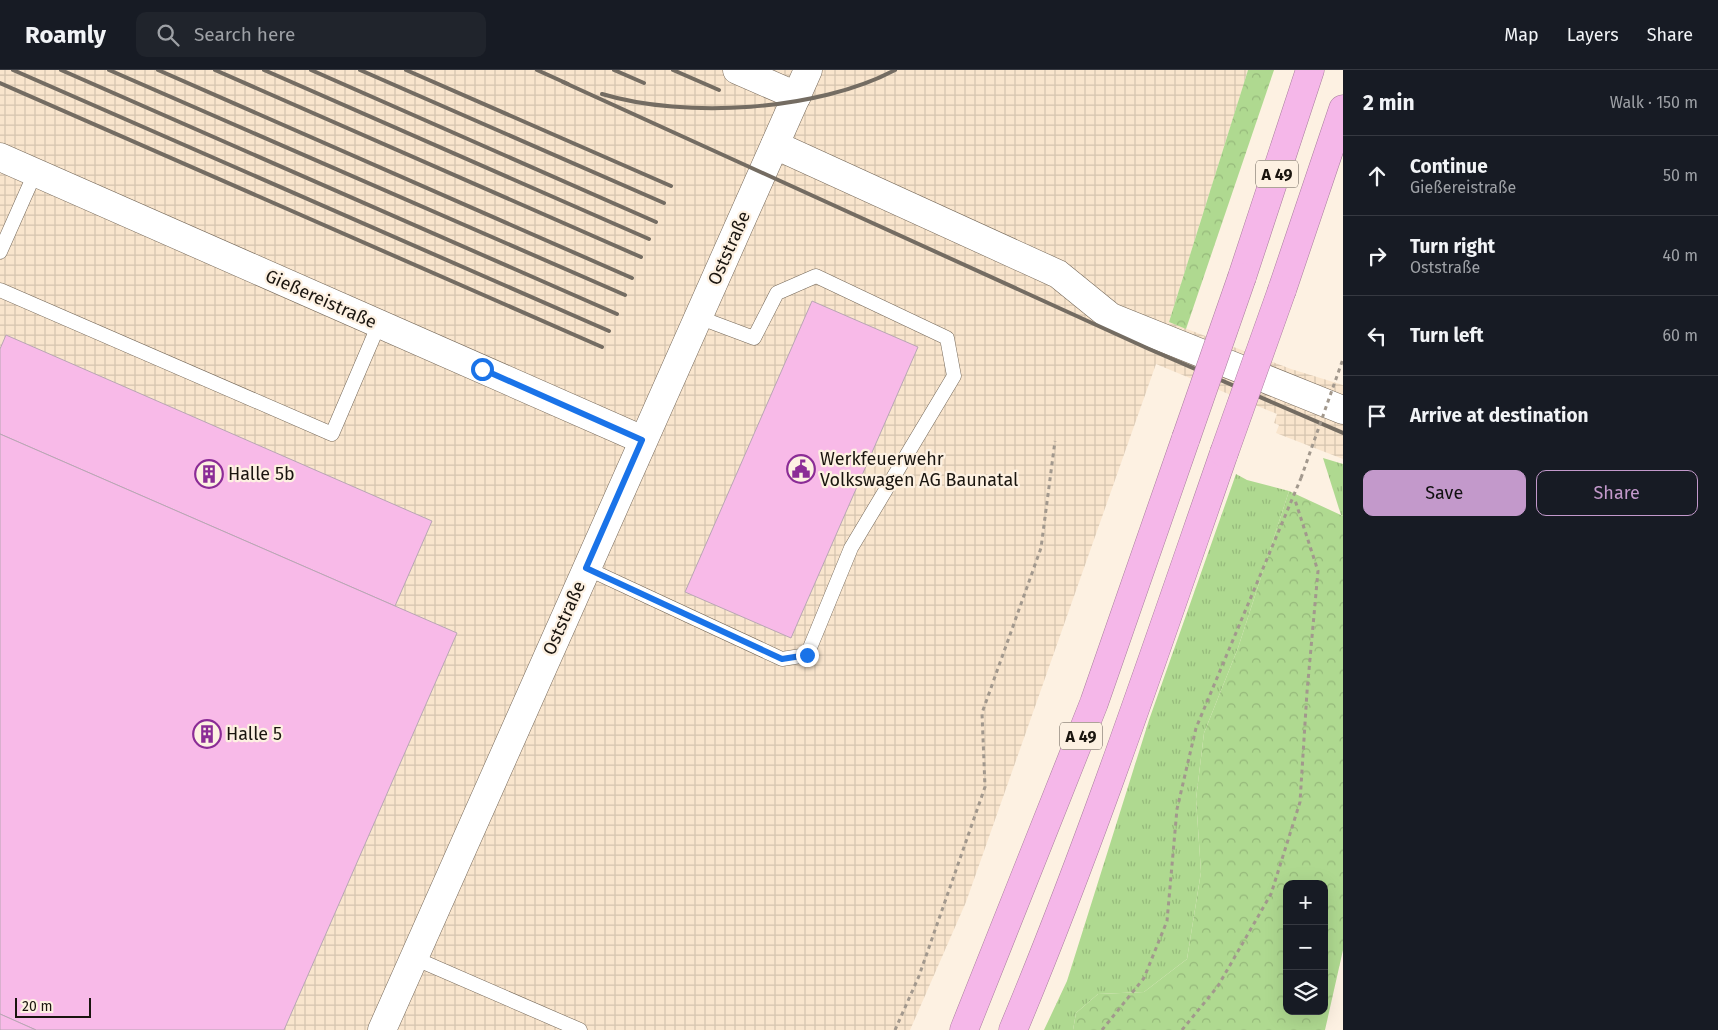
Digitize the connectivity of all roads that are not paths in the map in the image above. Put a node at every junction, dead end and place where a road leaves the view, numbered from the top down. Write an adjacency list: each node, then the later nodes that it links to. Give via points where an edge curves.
1 (737, 70): 4 (street)
2 (808, 70): 4 (street, Oststraße)
3 (1310, 70): 19 (highway, A 49, bridge, via 1094,703)
4 (797, 96): 6 (street, Oststraße)
5 (1343, 108): 20 (highway, A 49, bridge, via 1139,699 1062,909)
6 (775, 145): 11 (street, Oststraße); 13 (street, via 1058,274 1111,317)
7 (0, 157): 8 (street, Gießereistraße)
8 (35, 172): 9 (lane); 12 (street, Gießereistraße)
9 (0, 252)
10 (0, 290): 12 (lane, via 332,434)
11 (698, 317): 14 (street, Oststraße); 15 (lane, via 754,338 777,293 816,276 946,338 954,376 851,548 807,655 782,659)
12 (379, 324): 14 (street, Gießereistraße)
13 (1343, 410)
14 (642, 440): 15 (street, Oststraße)
15 (586, 568): 16 (street, Oststraße)
16 (414, 958): 17 (street, Oststraße); 18 (lane)
17 (382, 1030)
18 (580, 1030)
19 (964, 1030)
20 (1013, 1030)

